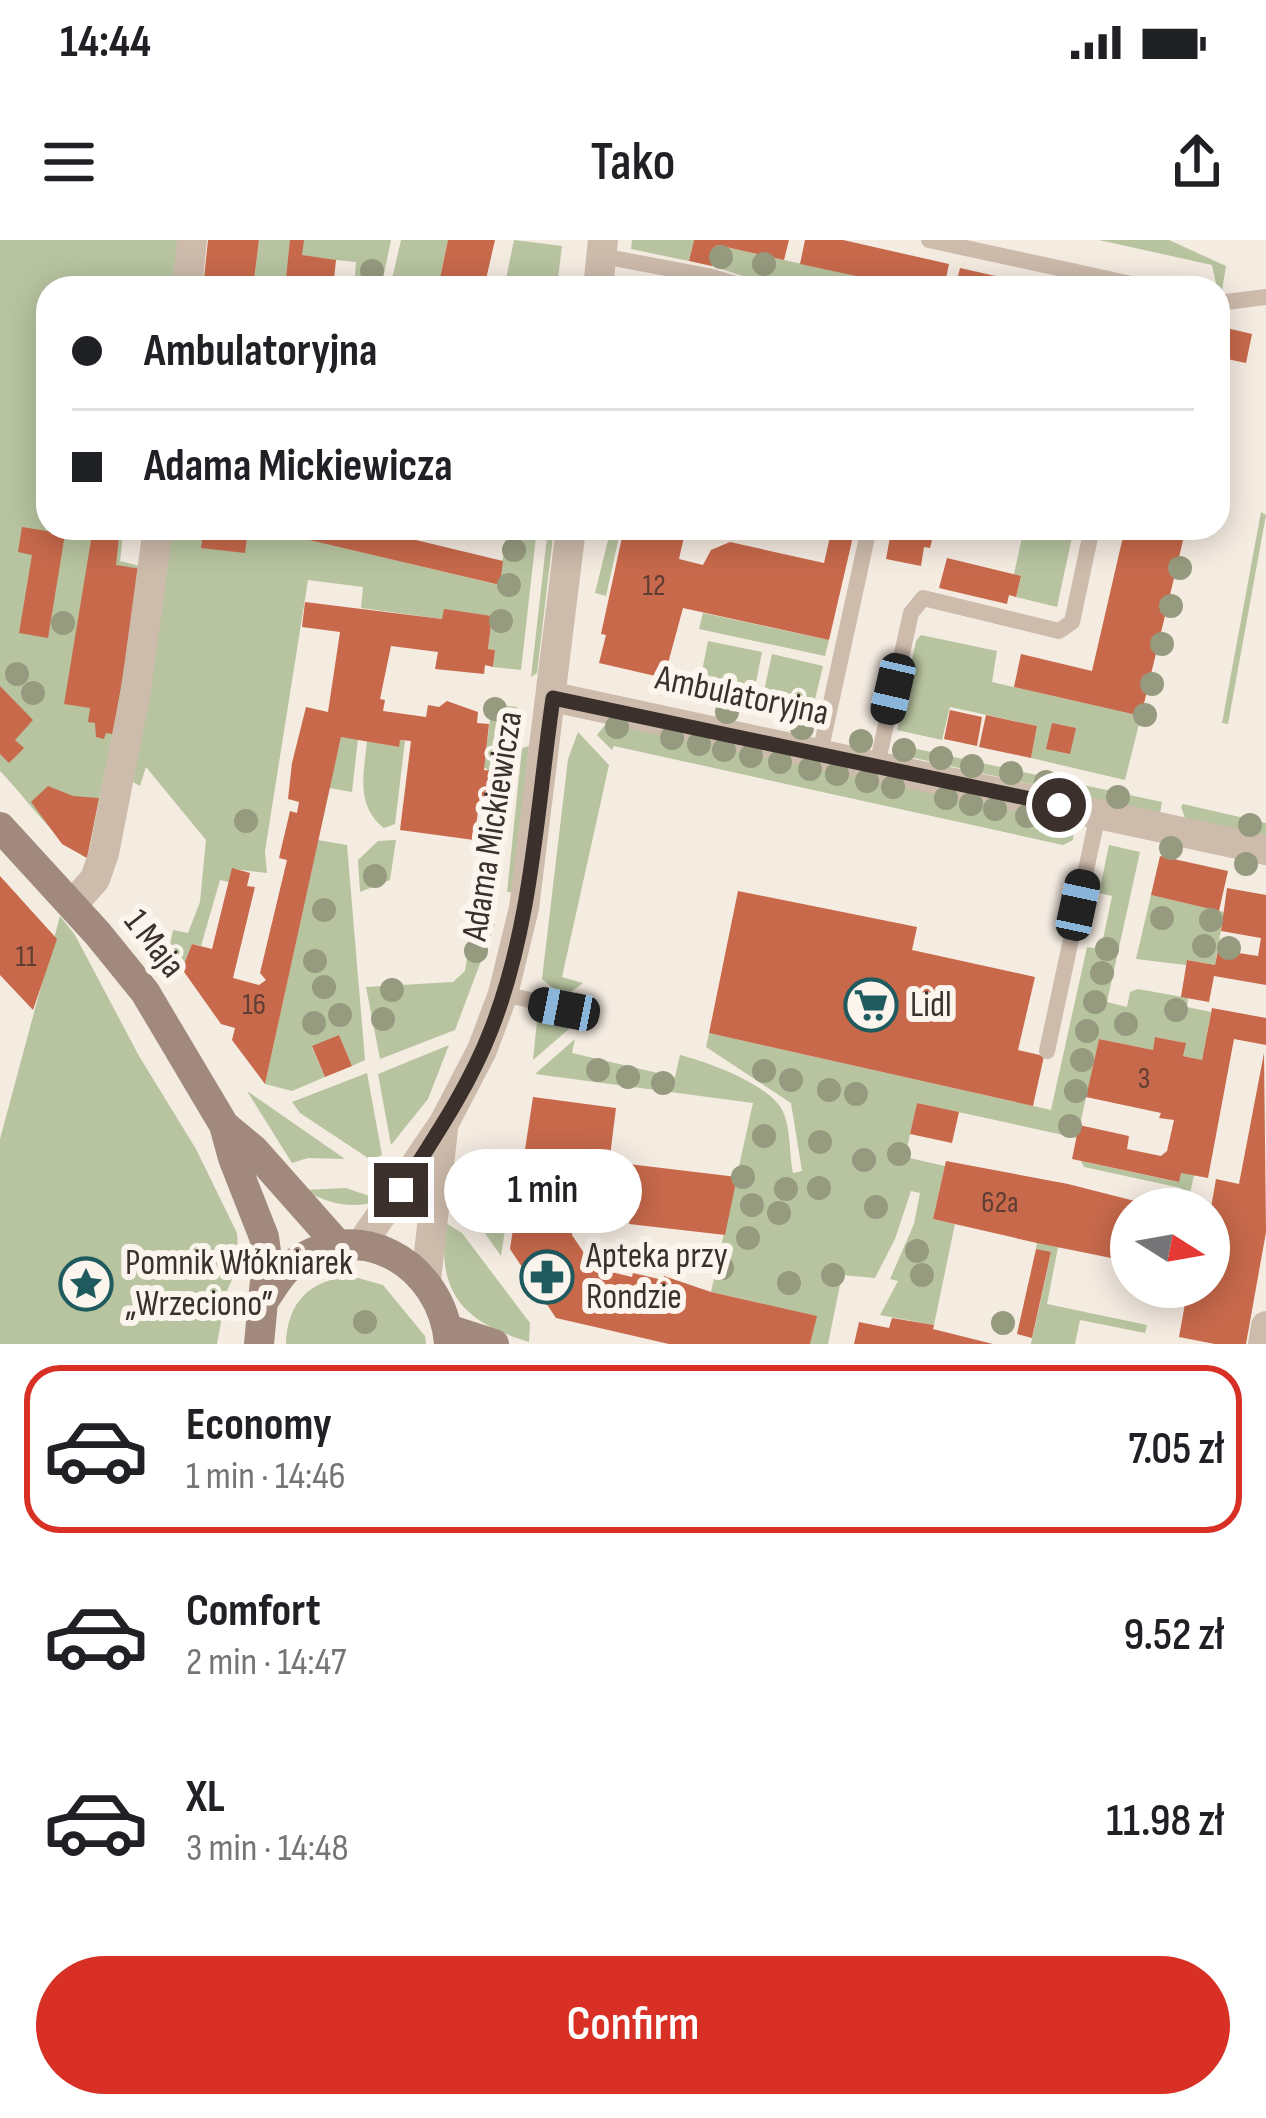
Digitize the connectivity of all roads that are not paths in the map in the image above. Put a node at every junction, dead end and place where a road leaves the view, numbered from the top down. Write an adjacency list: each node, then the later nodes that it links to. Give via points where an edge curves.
1 (192, 240): 4 (street)
2 (929, 240): 6 (lane)
3 (602, 248): 5 (lane)
4 (188, 276)
5 (708, 276)
6 (1095, 276)
7 (1266, 297): 8 (lane)
8 (1230, 302)
9 (156, 540): 19 (street, via 104,853)
10 (570, 540): 13 (street, Adama Mickiewicza)
11 (866, 540): 14 (lane)
12 (1089, 540): 15 (lane, via 1068,628 917,602)
13 (553, 698): 14 (street, Ambulatoryjna); 20 (street, Adama Mickiewicza, via 524,908)
14 (820, 753): 15 (street, Ambulatoryjna)
15 (877, 765): 16 (street, Ambulatoryjna)
16 (1098, 814): 18 (street, Ambulatoryjna); 22 (lane)
17 (0, 827): 19 (main road, 1 Maja)
18 (1266, 850)
19 (72, 905): 24 (main road, 1 Maja, via 145,992)
20 (502, 994): 21 (lane); 23 (street, Adama Mickiewicza)
21 (592, 1014)
22 (1047, 1052)
23 (443, 1124): 25 (street, Adama Mickiewicza); 26 (street, Adama Mickiewicza)
24 (224, 1125): 25 (main road, 1 Maja); 27 (main road, 1 Maja, via 264,1238)
25 (349, 1246): 26 (main road, via 394,1254); 27 (main road, via 288,1269)
26 (426, 1280): 29 (main road)
27 (261, 1304): 30 (main road, 1 Maja)
28 (1266, 1326): 32 (street)
29 (448, 1336): 31 (main road)
30 (259, 1343)
31 (494, 1344)
32 (1263, 1344)

